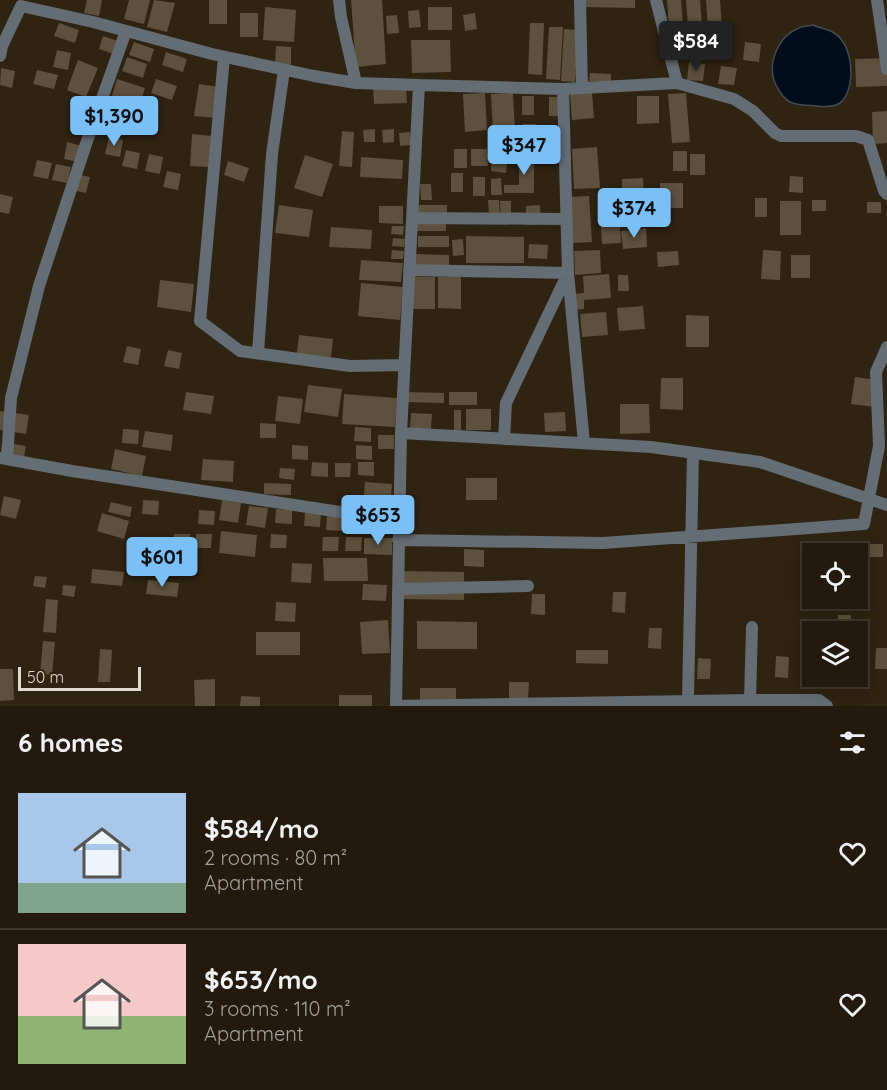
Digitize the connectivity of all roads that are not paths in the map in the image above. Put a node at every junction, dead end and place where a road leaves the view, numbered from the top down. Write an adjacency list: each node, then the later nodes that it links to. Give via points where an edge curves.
1 (339, 0): 11 (street)
2 (580, 0): 14 (street)
3 (656, 0): 12 (street)
4 (877, 0): 9 (street)
5 (17, 3): 6 (street); 7 (street)
6 (126, 31): 8 (street); 28 (street, via 39,286 11,399)
7 (1, 49)
8 (224, 57): 10 (street); 22 (street, via 200,321 240,351)
9 (887, 69)
10 (284, 70): 11 (street); 22 (street, via 272,154)
11 (357, 83): 13 (street)
12 (677, 83): 14 (street); 16 (street, via 734,99 781,136 856,136 868,140)
13 (419, 86): 15 (street); 17 (street)
14 (582, 88): 15 (street)
15 (563, 89): 18 (street)
16 (887, 194)
17 (412, 218): 18 (street); 19 (street)
18 (567, 219): 20 (street)
19 (410, 270): 20 (street); 23 (street)
20 (568, 273): 25 (street, via 506,403); 26 (street)
21 (887, 347): 29 (street, via 876,372 879,447)
22 (258, 353): 23 (street, via 350,366)
23 (404, 364): 24 (street)
24 (401, 433): 25 (street); 31 (street)
25 (504, 439): 26 (street)
26 (584, 444): 27 (street)
27 (693, 453): 29 (street, via 760,462); 32 (street)
28 (4, 458): 31 (street)
29 (870, 499): 30 (street); 32 (street, via 864,524)
30 (887, 505)
31 (399, 521): 33 (street)
32 (691, 537): 33 (street, via 603,543); 38 (street)
33 (398, 540): 35 (street)
34 (528, 586): 35 (street)
35 (398, 589): 39 (street)
36 (752, 627): 37 (street)
37 (750, 699): 38 (street); 40 (street, via 819,700)
38 (688, 700): 39 (street)
39 (396, 706)
40 (827, 706)

